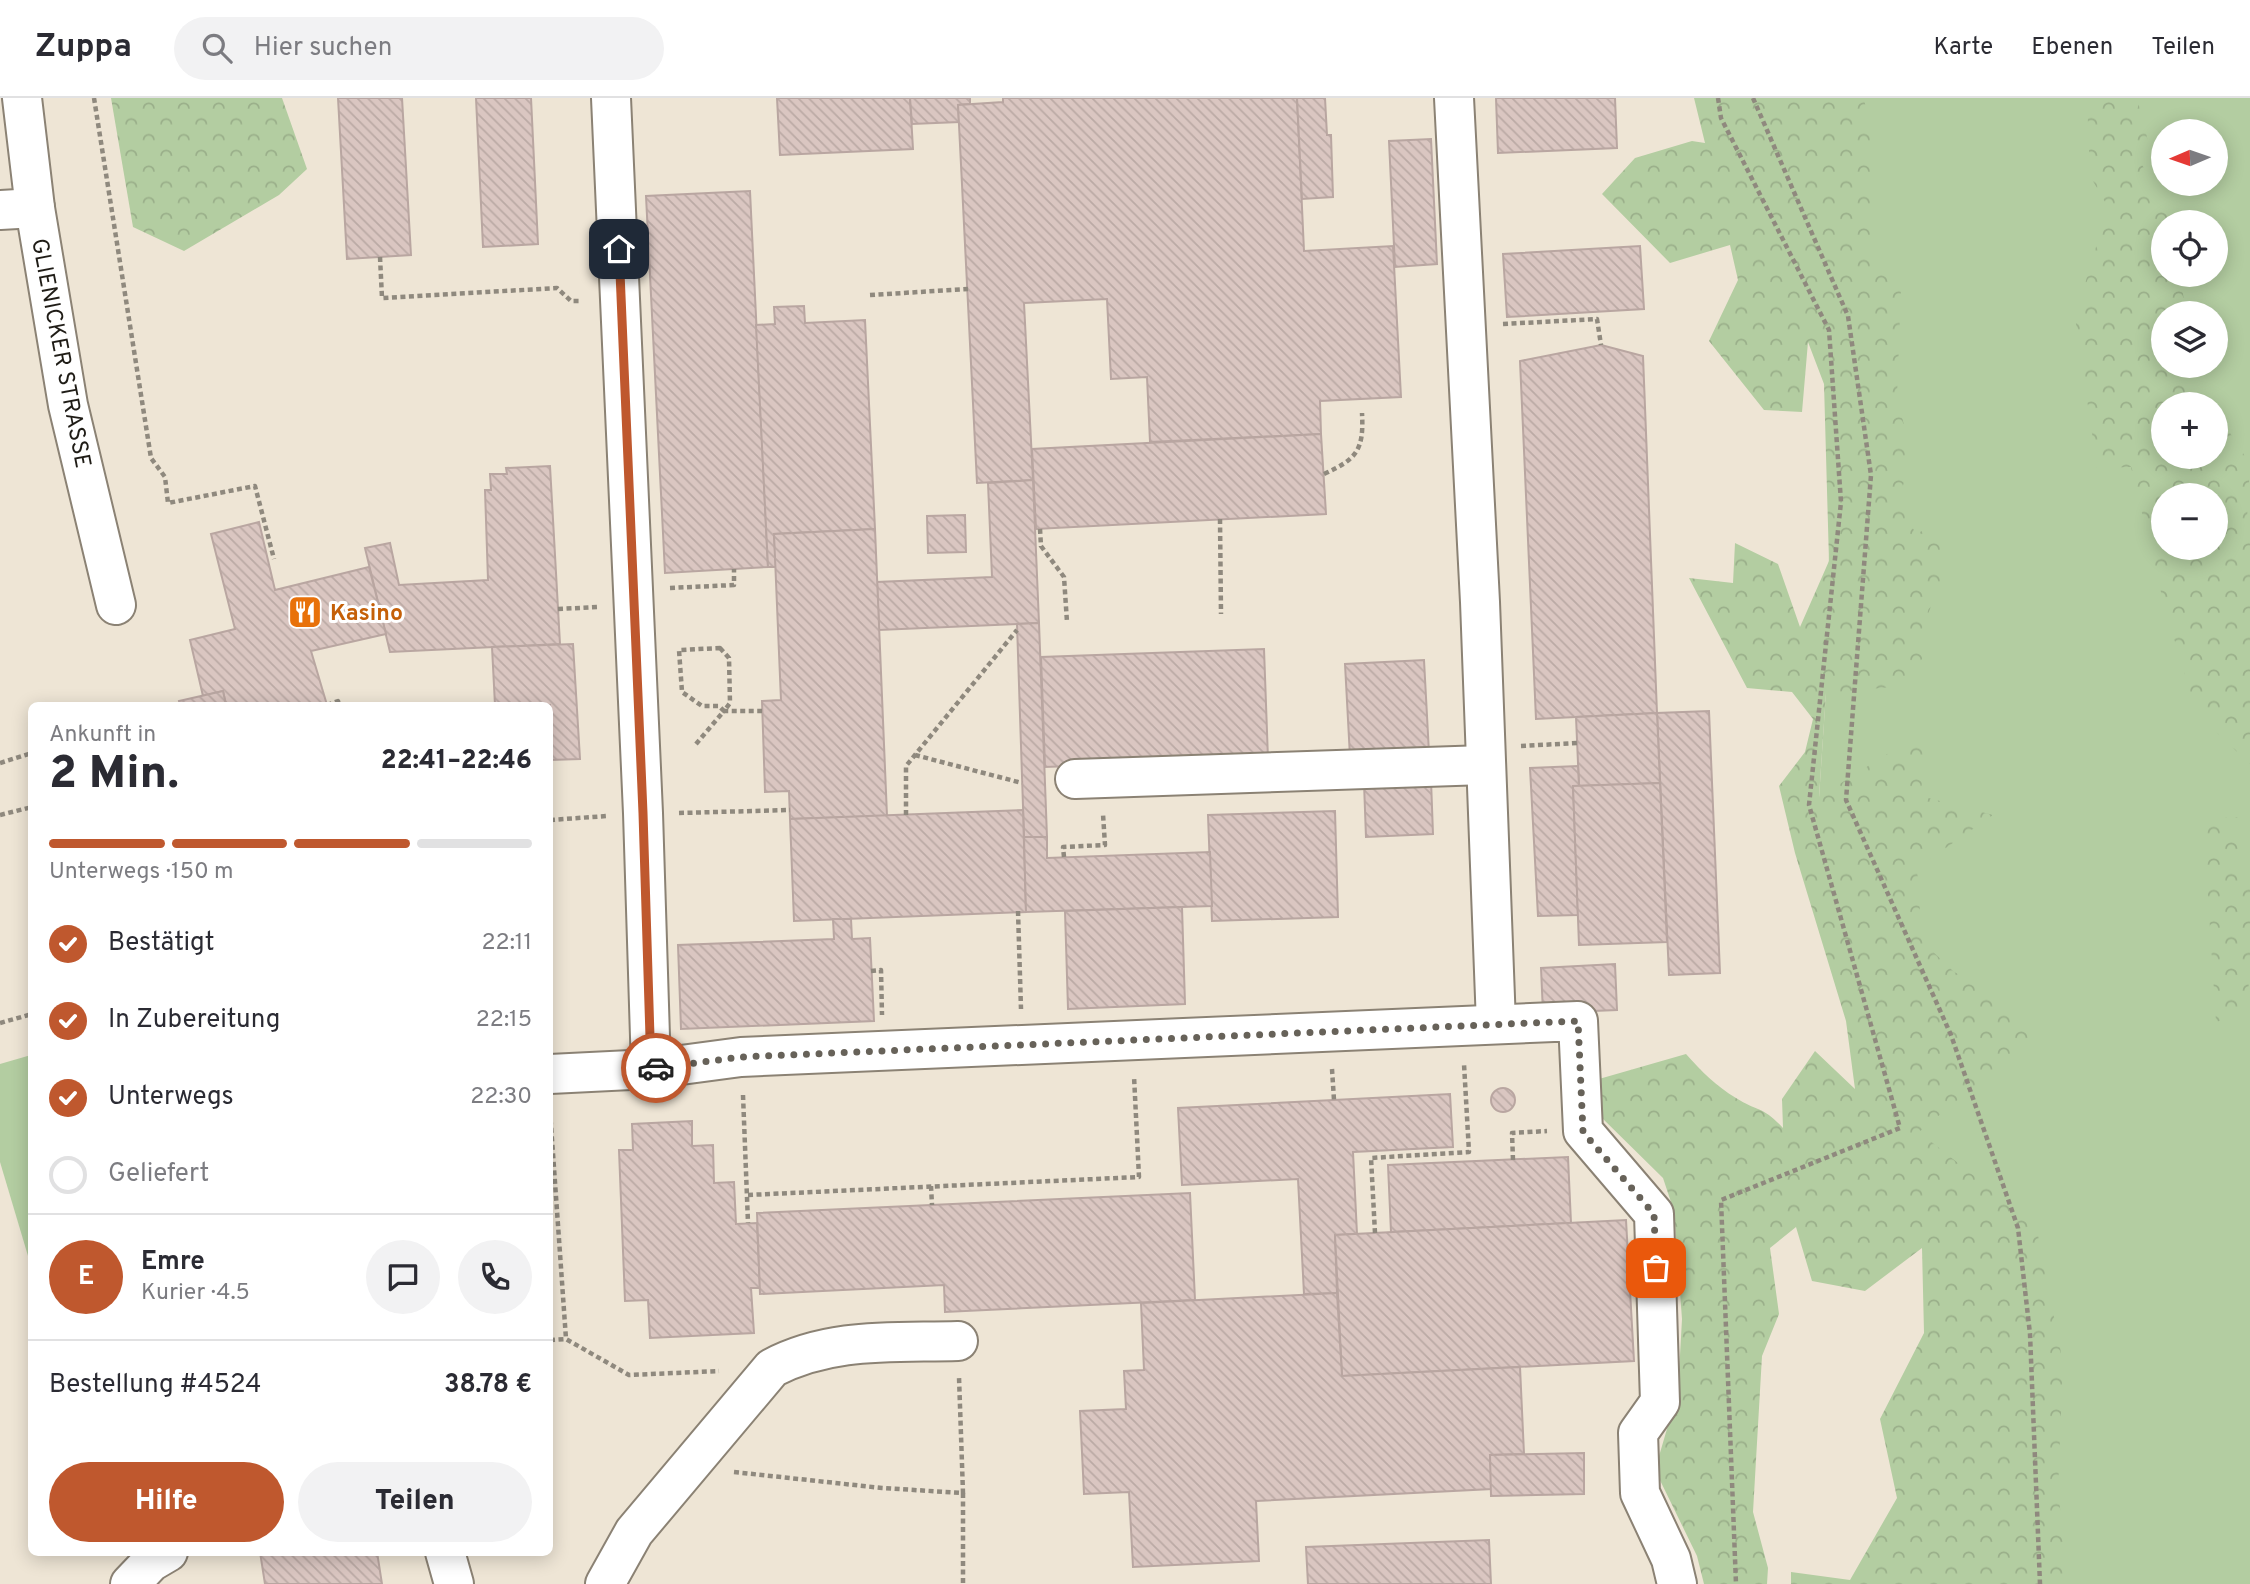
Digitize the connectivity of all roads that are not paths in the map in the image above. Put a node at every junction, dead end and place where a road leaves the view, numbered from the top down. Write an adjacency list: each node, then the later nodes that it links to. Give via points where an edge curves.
1 (22, 98): 4 (street, GLIENICKER STRASSE)
2 (611, 98): 9 (street)
3 (1454, 98): 6 (street)
4 (17, 209): 5 (street, GLIENICKER STRASSE)
5 (116, 605)
6 (1485, 756): 7 (street); 8 (street)
7 (1088, 779)
8 (1479, 1025): 9 (street, via 741,1057); 17 (street, via 1578,1021 1583,1129 1654,1214 1660,1402 1637,1433 1640,1493 1671,1559)
9 (651, 1069): 10 (street)
10 (553, 1074)
11 (958, 1341): 16 (street, via 832,1345 772,1368 634,1532)
12 (161, 1556): 14 (street)
13 (446, 1556): 15 (street)
14 (130, 1584)
15 (454, 1584)
16 (605, 1584)
17 (1677, 1584)

